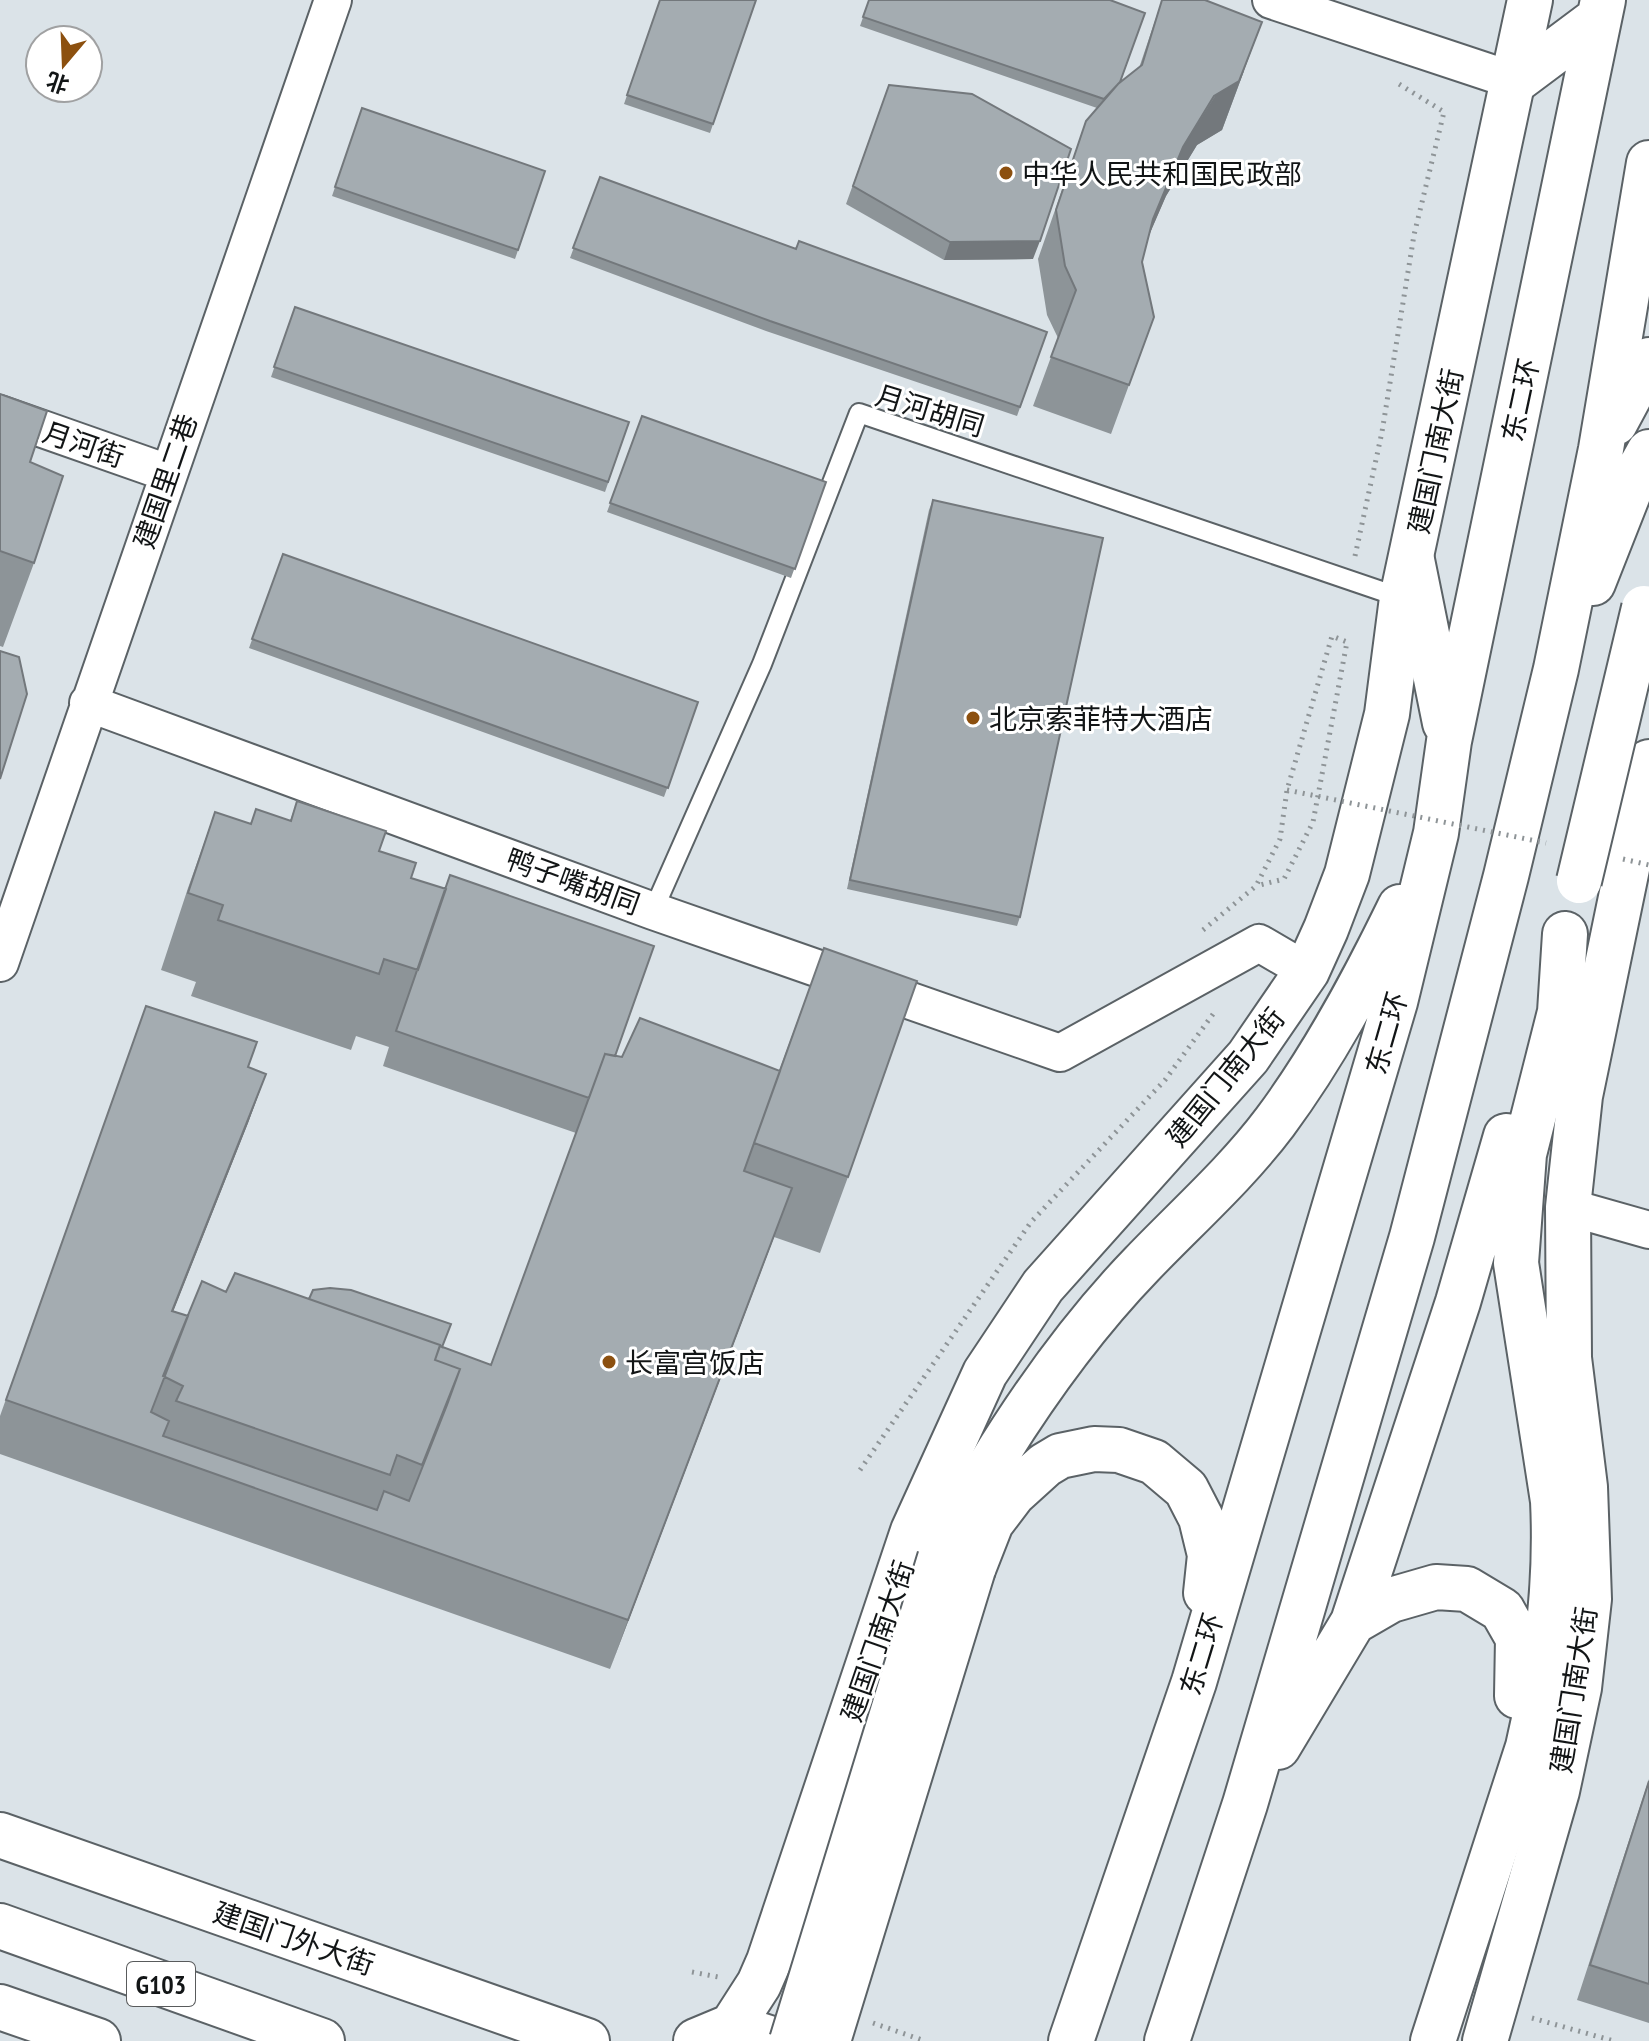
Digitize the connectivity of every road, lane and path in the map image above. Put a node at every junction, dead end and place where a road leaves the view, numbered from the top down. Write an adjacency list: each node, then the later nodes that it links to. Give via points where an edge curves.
1 (333, 0): 12 (street, 建国里二巷)
2 (1271, 0): 5 (street)
3 (1530, 0): 6 (main road, 建国门南大街)
4 (1600, 10): 6 (main road); 18 (main road, 东二环)
5 (1405, 45): 6 (street); 13 (path, via 1399,84 1444,112 1414,235 1382,432)
6 (1515, 81): 14 (main road, 建国门南大街)
7 (1649, 163): 10 (main road)
8 (1649, 360): 10 (main road)
9 (0, 414): 12 (street, 月河街)
10 (1601, 449): 16 (main road)
11 (1649, 452): 16 (main road)
12 (168, 473): 17 (street, 建国里二巷)
13 (1353, 567)
14 (1407, 579): 18 (main road); 26 (lane, 月河胡同, via 859,413 762,664); 30 (main road, 建国门南大街, via 1387,714 1350,860)
15 (1649, 583): 23 (main road, bridge)
16 (1556, 669): 37 (main road, via 1412,1237)
17 (88, 703): 26 (street, 鸭子嘴胡同); 29 (street, 建国里二巷)
18 (1449, 741): 21 (main road, 东二环)
19 (1649, 762): 31 (main road, 建国门南大街, via 1580,1096)
20 (1287, 790): 23 (path, bridge); 25 (path, via 1280,839); 25 (path, via 1332,636 1347,642 1313,822 1284,879)
21 (1436, 833): 33 (main road, via 1368,974 1274,1123 1140,1265 1041,1386 951,1529); 35 (main road, 东二环, via 1395,1002)
22 (1619, 858): 24 (path, bridge)
23 (1569, 863): 27 (main road)
24 (1649, 865)
25 (1256, 886): 28 (path)
26 (653, 911): 30 (street, 鸭子嘴胡同, via 1060,1053 1259,943)
27 (1565, 934): 34 (main road, via 1458,1302); 36 (main road, via 1560,1012 1524,1154 1516,1263 1555,1535 1551,1617 1537,1709)
28 (1194, 937)
29 (0, 963)
30 (1307, 971): 42 (main road, 建国门南大街, via 1248,1057 1043,1286 985,1373 913,1531 769,1961 759,1984)
31 (1568, 1207): 32 (street); 41 (main road, 建国门南大街, via 1569,1358 1585,1487 1589,1599 1579,1688 1557,1791)
32 (1649, 1230)
33 (956, 1563): 35 (main road, via 1006,1504 1060,1456 1119,1450 1154,1462 1186,1489 1201,1518 1210,1555); 47 (main road, bridge); 48 (main road, bridge)
34 (1353, 1622): 36 (main road, via 1391,1600 1436,1587 1467,1589 1502,1610 1518,1638); 37 (main road)
35 (1194, 1682): 49 (main road, 东二环)
36 (1516, 1741): 51 (main road); 52 (main road)
37 (1245, 1804): 50 (main road)
38 (0, 1835): 43 (main road, 建国门外大街)
39 (0, 1926): 45 (main road, G103)
40 (0, 2007): 44 (main road)
41 (1491, 2024): 53 (path)
42 (714, 2034): 46 (main road)
43 (581, 2040)
44 (98, 2041)
45 (322, 2041)
46 (778, 2041)
47 (792, 2041)
48 (828, 2041)
49 (1071, 2041)
50 (1167, 2041)
51 (1402, 2041)
52 (1433, 2041)
53 (1614, 2041)

